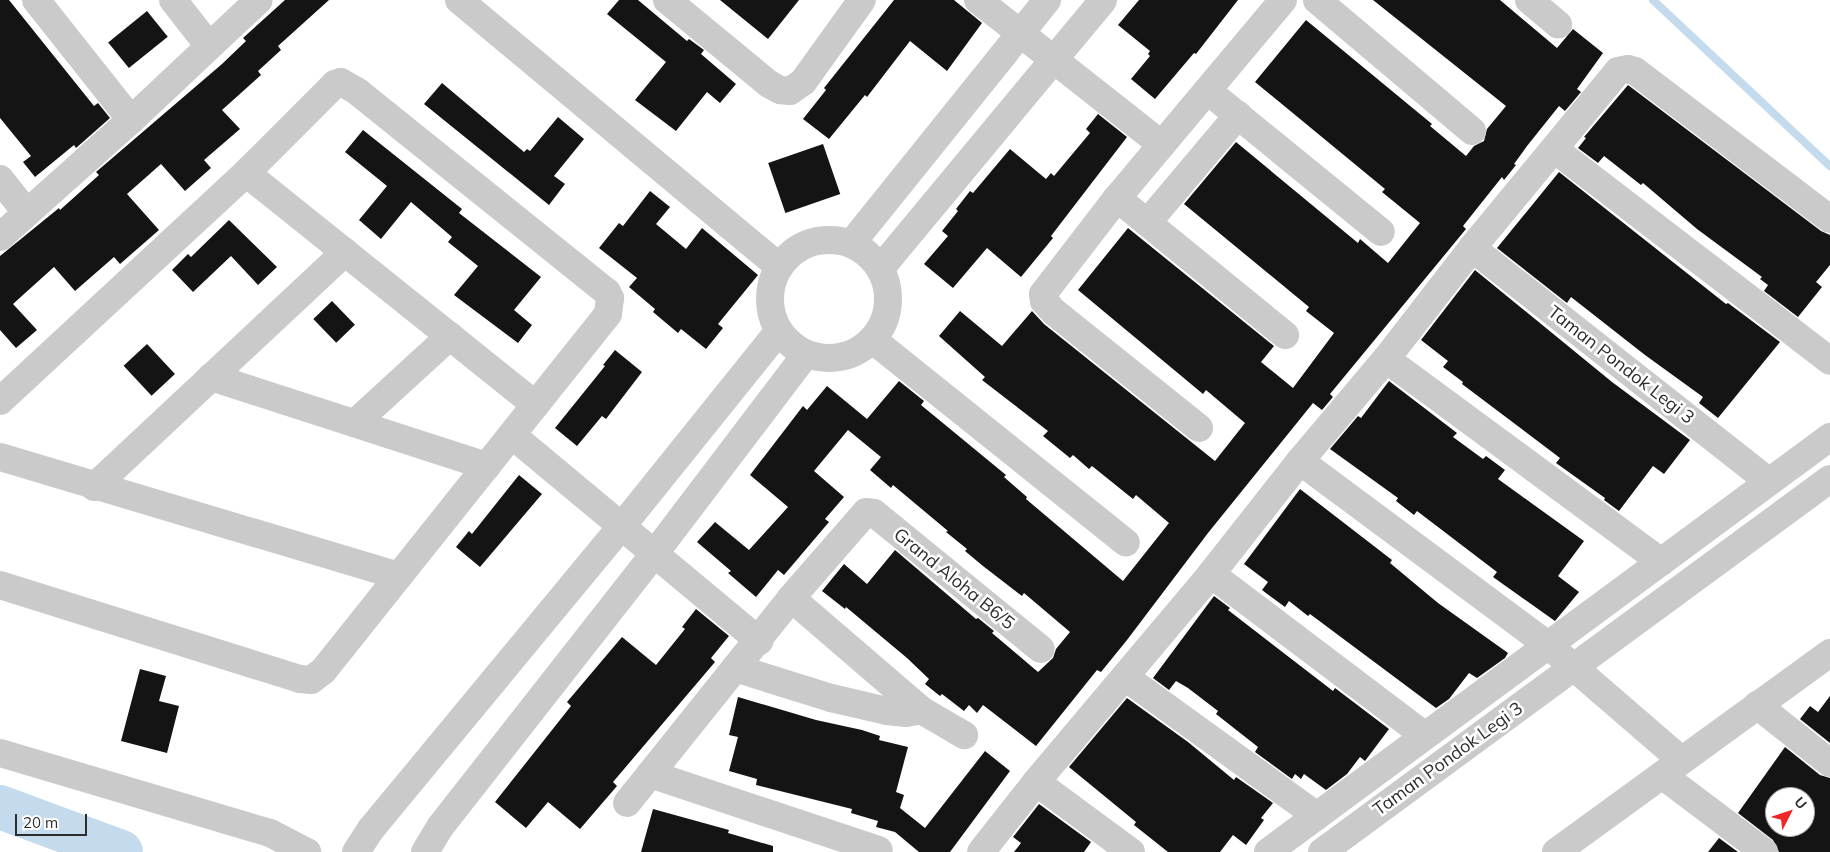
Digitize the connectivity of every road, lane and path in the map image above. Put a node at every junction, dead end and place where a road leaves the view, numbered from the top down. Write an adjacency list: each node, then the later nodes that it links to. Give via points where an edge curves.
1 (36, 0): 19 (street)
2 (173, 0): 15 (street)
3 (259, 0): 15 (street)
4 (459, 0): 34 (street)
5 (667, 0): 6 (street, via 769,84 790,91 803,82)
6 (862, 0)
7 (978, 0): 14 (street)
8 (1047, 0): 14 (street)
9 (1103, 0): 16 (street)
10 (1283, 0): 17 (street)
11 (1317, 0): 20 (street)
12 (1529, 0): 13 (street)
13 (1558, 24)
14 (1021, 33): 16 (street); 31 (street)
15 (209, 46): 19 (street)
16 (1054, 59): 21 (street); 35 (street)
17 (1208, 91): 18 (street); 21 (street)
18 (1238, 116): 28 (street); 29 (street)
19 (132, 120): 26 (street)
20 (1472, 130)
21 (1162, 145): 25 (street)
22 (1554, 149): 27 (street, via 1618,71 1628,69); 32 (street); 42 (street)
23 (246, 173): 33 (street); 44 (street); 45 (street, via 335,84 348,84 607,292 610,298 608,314)
24 (0, 179): 26 (street)
25 (1117, 198): 28 (street); 47 (street, via 1044,291 1044,301)
26 (26, 212): 30 (street)
27 (1830, 219)
28 (1148, 222): 37 (street)
29 (1381, 232)
30 (1, 234)
31 (851, 244): 34 (street, via 835,240 818,241 789,255); 35 (street, via 868,254)
32 (1472, 248): 41 (street); 54 (street, Taman Pondok Legi 3)
33 (344, 252): 38 (street); 43 (street)
34 (779, 267): 36 (street, via 769,299)
35 (880, 269): 39 (street, via 886,283 888,313)
36 (779, 331): 40 (street, via 791,345); 56 (street)
37 (1285, 334)
38 (450, 336): 45 (street); 46 (street)
39 (874, 340): 40 (street, via 854,354 830,359); 57 (street)
40 (806, 354): 58 (street)
41 (1386, 359): 51 (street); 59 (street)
42 (1830, 361)
43 (211, 377): 46 (street); 55 (street)
44 (0, 401)
45 (536, 405): 48 (street)
46 (355, 423): 52 (street)
47 (1199, 428)
48 (512, 435): 52 (street); 56 (street)
49 (1830, 437): 54 (street, Taman Pondok Legi 3)
50 (0, 456): 55 (street)
51 (1300, 461): 60 (street); 65 (street)
52 (487, 466): 61 (street)
53 (1830, 479): 68 (street, Taman Pondok Legi 3)
54 (1769, 482): 59 (street, Taman Pondok Legi 3)
55 (94, 486): 61 (street)
56 (622, 526): 58 (street); 85 (street, via 371,829)
57 (1126, 543)
58 (655, 553): 64 (street); 86 (street, via 440,827)
59 (1661, 562): 65 (street, Taman Pondok Legi 3)
60 (1211, 574): 70 (street); 74 (street, Taman Pondok Legi 3)
61 (399, 576): 62 (street, via 323,671 311,680)
62 (0, 585)
63 (791, 598): 64 (street); 66 (street, Grand Aloha B6/5, via 866,512 874,512); 72 (street)
64 (759, 641): 69 (street)
65 (1548, 645): 68 (street); 74 (street, Taman Pondok Legi 3)
66 (1041, 650)
67 (1830, 653): 71 (street)
68 (1573, 667): 77 (street); 90 (street, Taman Pondok Legi 3)
69 (735, 668): 72 (street, via 831,698 887,711 906,713); 78 (street)
70 (1125, 677): 79 (street); 81 (street)
71 (1757, 706): 76 (street); 77 (street)
72 (921, 710): 73 (street)
73 (964, 735)
74 (1425, 736): 81 (street, Taman Pondok Legi 3)
75 (0, 753): 84 (street, via 270,833)
76 (1830, 763)
77 (1672, 768): 83 (street); 91 (street)
78 (650, 774): 80 (street); 82 (street)
79 (1036, 782): 87 (street); 88 (street)
80 (627, 803)
81 (1316, 816): 89 (street, Taman Pondok Legi 3)
82 (879, 850)
83 (1562, 850)
84 (307, 852)
85 (356, 852)
86 (425, 852)
87 (981, 852)
88 (1131, 852)
89 (1268, 852)
90 (1322, 852)
91 (1764, 852)

